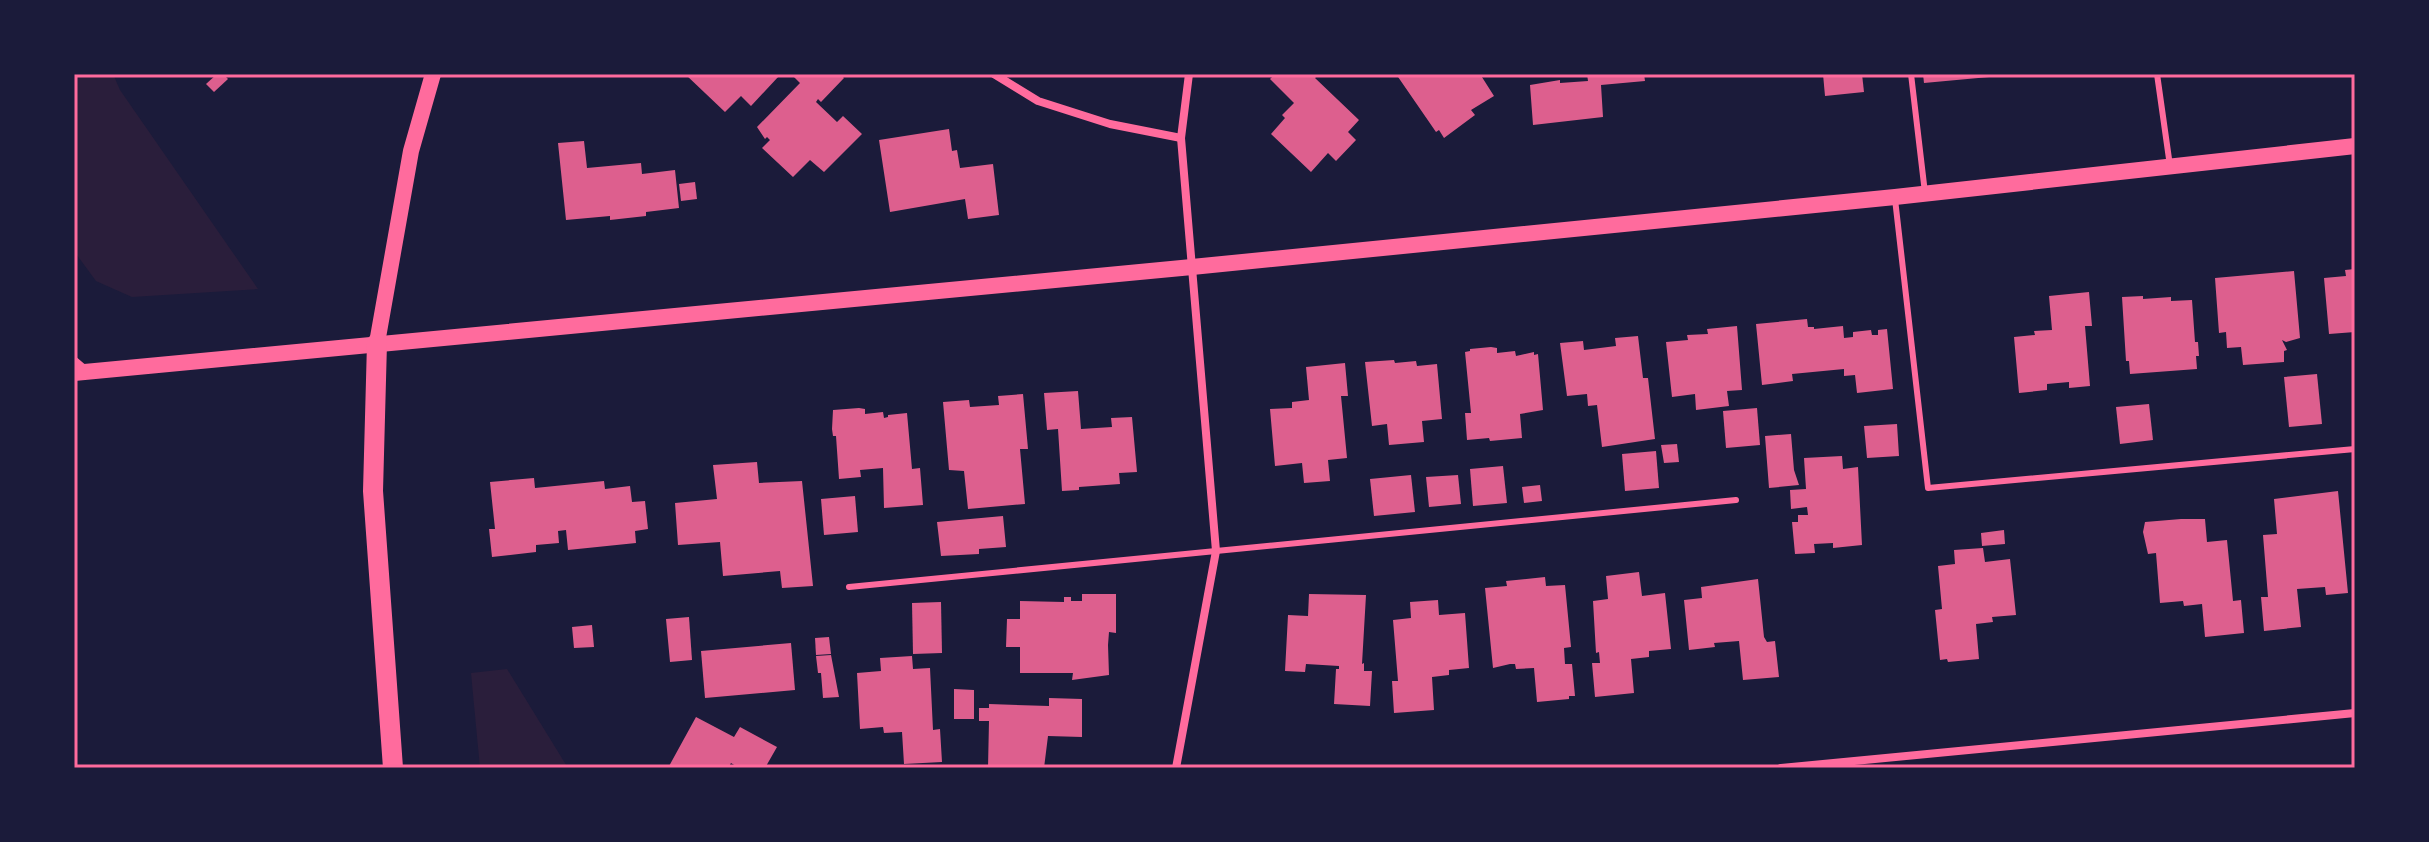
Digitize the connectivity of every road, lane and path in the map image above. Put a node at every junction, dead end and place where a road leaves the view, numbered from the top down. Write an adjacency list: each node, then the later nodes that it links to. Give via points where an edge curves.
1 (433, 74): 12 (main road, via 411,151)
2 (994, 74): 6 (street, via 1038,101 1110,124)
3 (1189, 74): 6 (street)
4 (1911, 74): 9 (lane)
5 (2157, 74): 8 (lane)
6 (1181, 138): 11 (street)
7 (2355, 146): 8 (main road)
8 (2170, 166): 9 (main road)
9 (1925, 193): 10 (main road)
10 (1895, 197): 11 (main road); 15 (lane, via 1928,488)
11 (1192, 267): 12 (main road); 17 (street)
12 (377, 343): 14 (main road); 20 (main road, via 373,491)
13 (74, 359): 14 (lane)
14 (81, 372)
15 (2355, 449)
16 (1736, 500): 17 (lane)
17 (1216, 551): 18 (lane); 21 (street)
18 (849, 587)
19 (2355, 713): 22 (street)
20 (393, 768)
21 (1176, 768)
22 (1781, 768)

